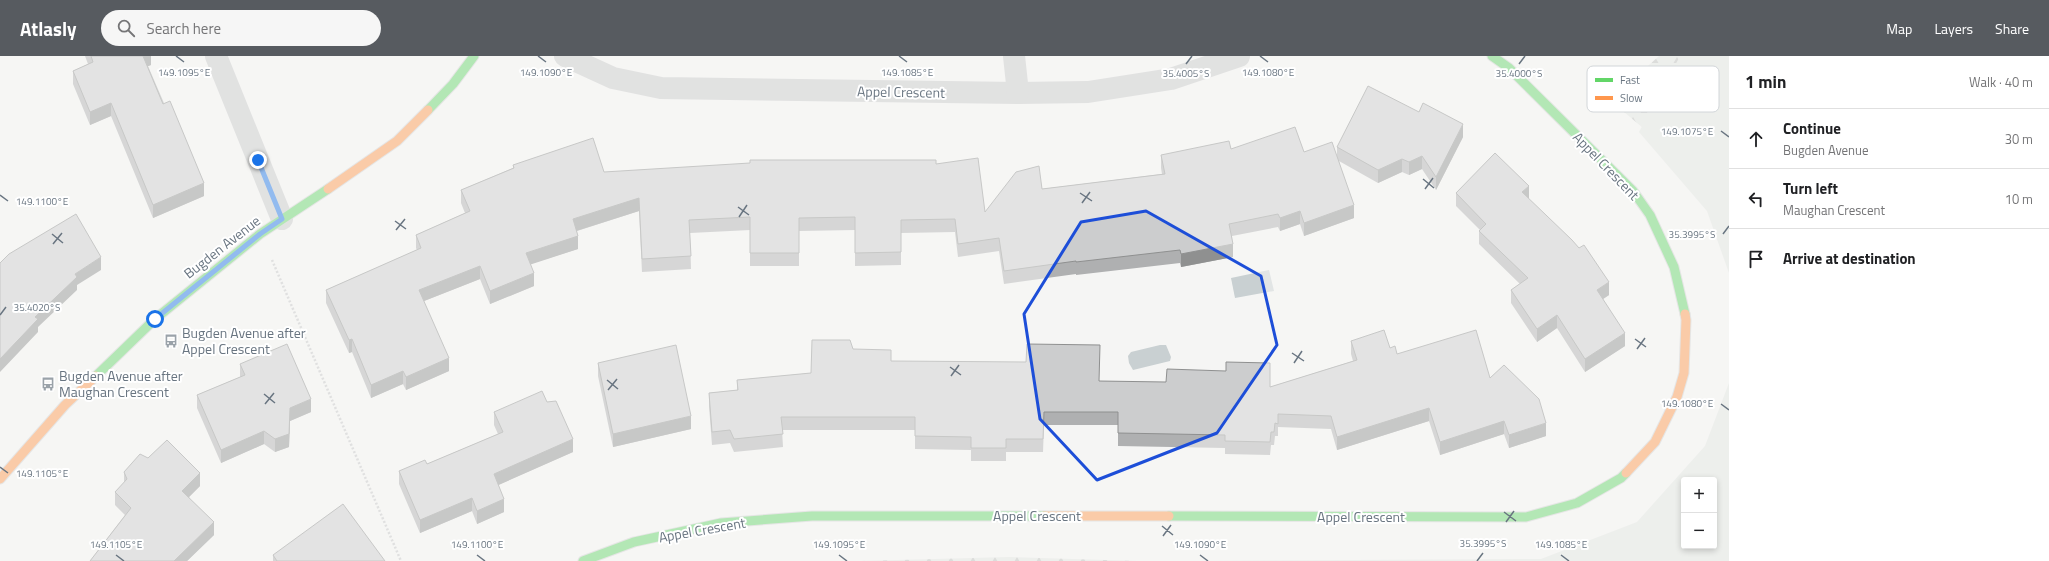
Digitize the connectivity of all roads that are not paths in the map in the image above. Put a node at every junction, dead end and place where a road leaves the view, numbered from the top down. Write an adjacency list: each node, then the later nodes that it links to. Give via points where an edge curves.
1 (216, 56): 8 (street)
2 (474, 56): 8 (street, Bugden Avenue, via 453,84 397,142)
3 (564, 56): 7 (street, Appel Crescent, via 613,78 661,88)
4 (1014, 56): 7 (street)
5 (1239, 56): 7 (street, Appel Crescent, via 1171,79 1088,92)
6 (1492, 56): 10 (street, Appel Crescent, via 1509,68 1634,191 1650,215 1674,267 1686,320 1684,373 1677,397 1655,442 1621,478 1577,503 1526,517 812,516 721,523 634,542)
7 (1018, 93)
8 (282, 219): 9 (street, Bugden Avenue, via 155,319 65,405)
9 (0, 478)
10 (584, 561)

